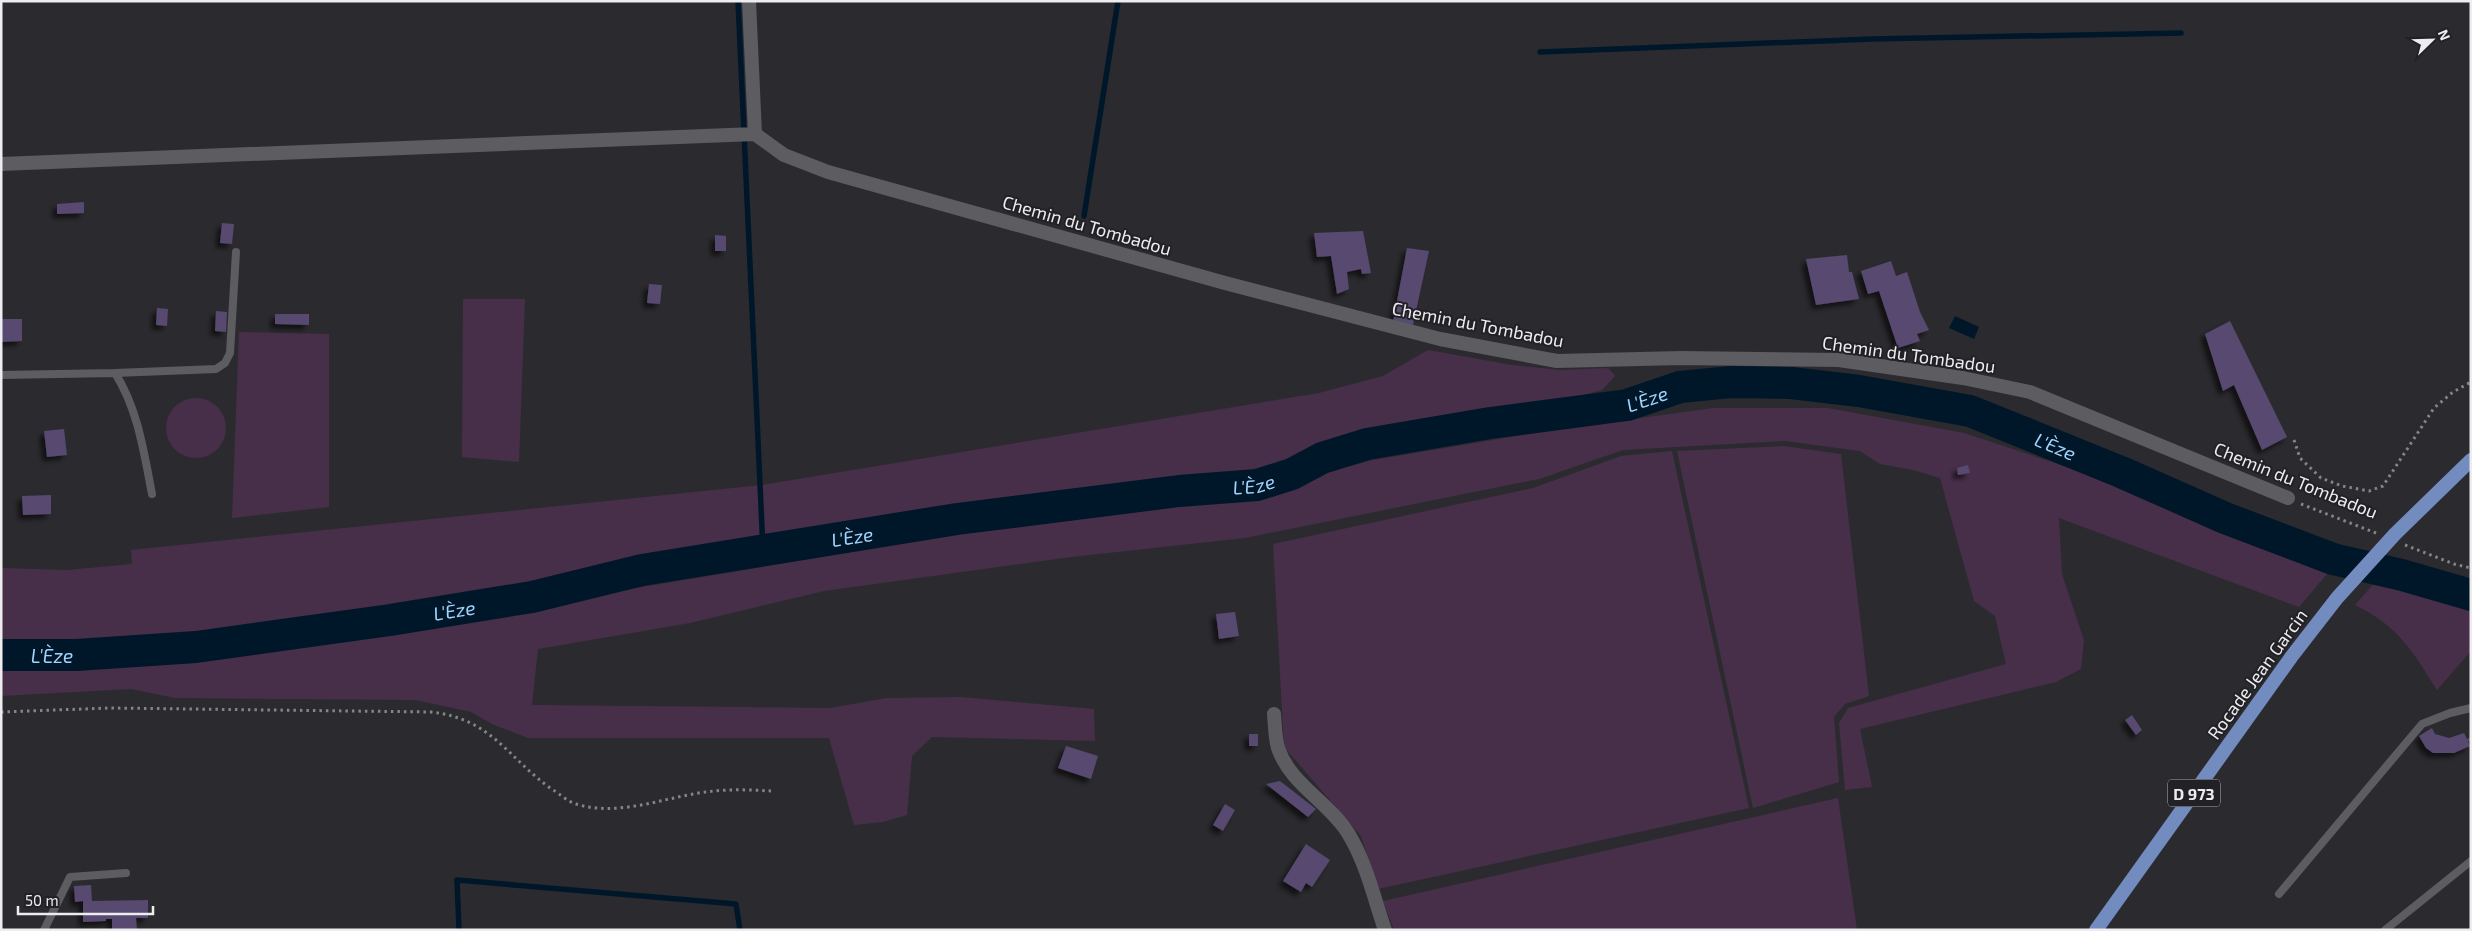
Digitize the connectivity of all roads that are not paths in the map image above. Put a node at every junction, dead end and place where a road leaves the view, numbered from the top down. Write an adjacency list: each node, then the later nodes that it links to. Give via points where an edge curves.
1 (749, 1): 2 (street)
2 (755, 134): 3 (street); 9 (street, Chemin du Tombadou, via 784,155 828,172 1225,283 1440,339 1557,361 1681,358 1839,360 1963,378 2030,392)
3 (1, 164)
4 (236, 252): 5 (lane, via 230,353 226,363 216,369)
5 (115, 373): 6 (lane); 8 (lane, via 127,392)
6 (1, 375)
7 (2471, 460): 18 (main road, Rocade Jean Garcin / D 973, via 2413,515 2336,598)
8 (152, 494)
9 (2288, 498)
10 (2471, 708): 14 (lane, via 2450,712 2422,724)
11 (1274, 714): 17 (street, via 1277,747 1283,760 1348,833)
12 (2471, 861): 19 (lane)
13 (126, 873): 16 (lane, via 70,877)
14 (2279, 894)
15 (40, 930): 16 (lane)
16 (44, 930)
17 (1385, 930)
18 (2096, 930)
19 (2386, 930)

